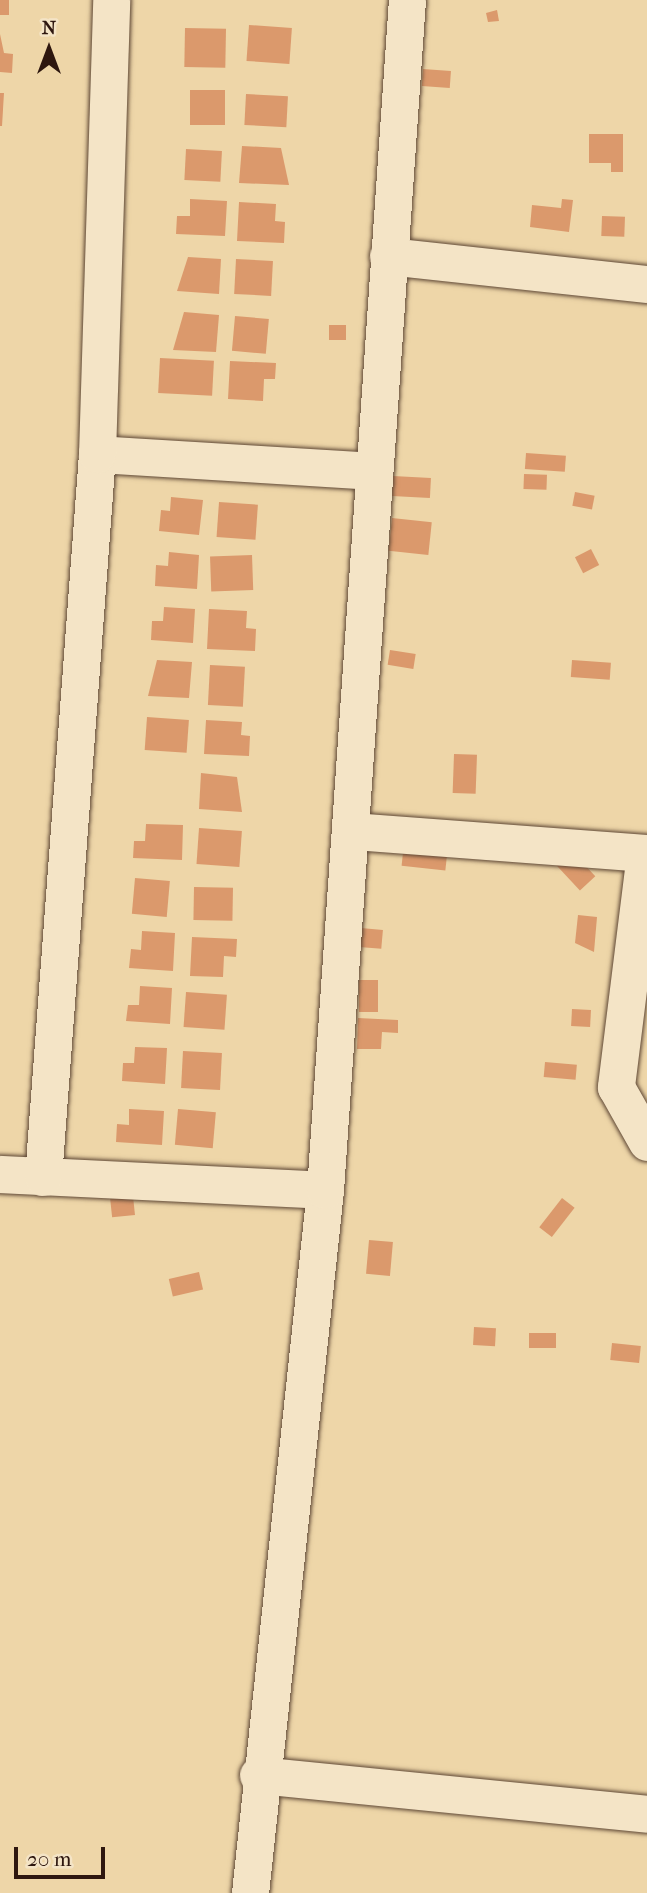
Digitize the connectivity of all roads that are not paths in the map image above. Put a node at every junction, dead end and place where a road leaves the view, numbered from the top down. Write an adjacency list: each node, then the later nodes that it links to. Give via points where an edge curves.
1 (111, 0): 5 (street)
2 (407, 0): 3 (street)
3 (388, 256): 4 (street); 6 (street)
4 (647, 284)
5 (97, 454): 6 (street); 11 (street)
6 (372, 471): 7 (street)
7 (353, 831): 8 (street); 12 (street)
8 (646, 853): 9 (street, via 616,1087)
9 (647, 1142)
10 (0, 1174): 11 (street)
11 (43, 1177): 12 (street)
12 (325, 1191): 13 (street)
13 (258, 1775): 14 (street); 15 (street)
14 (647, 1814)
15 (250, 1893)

